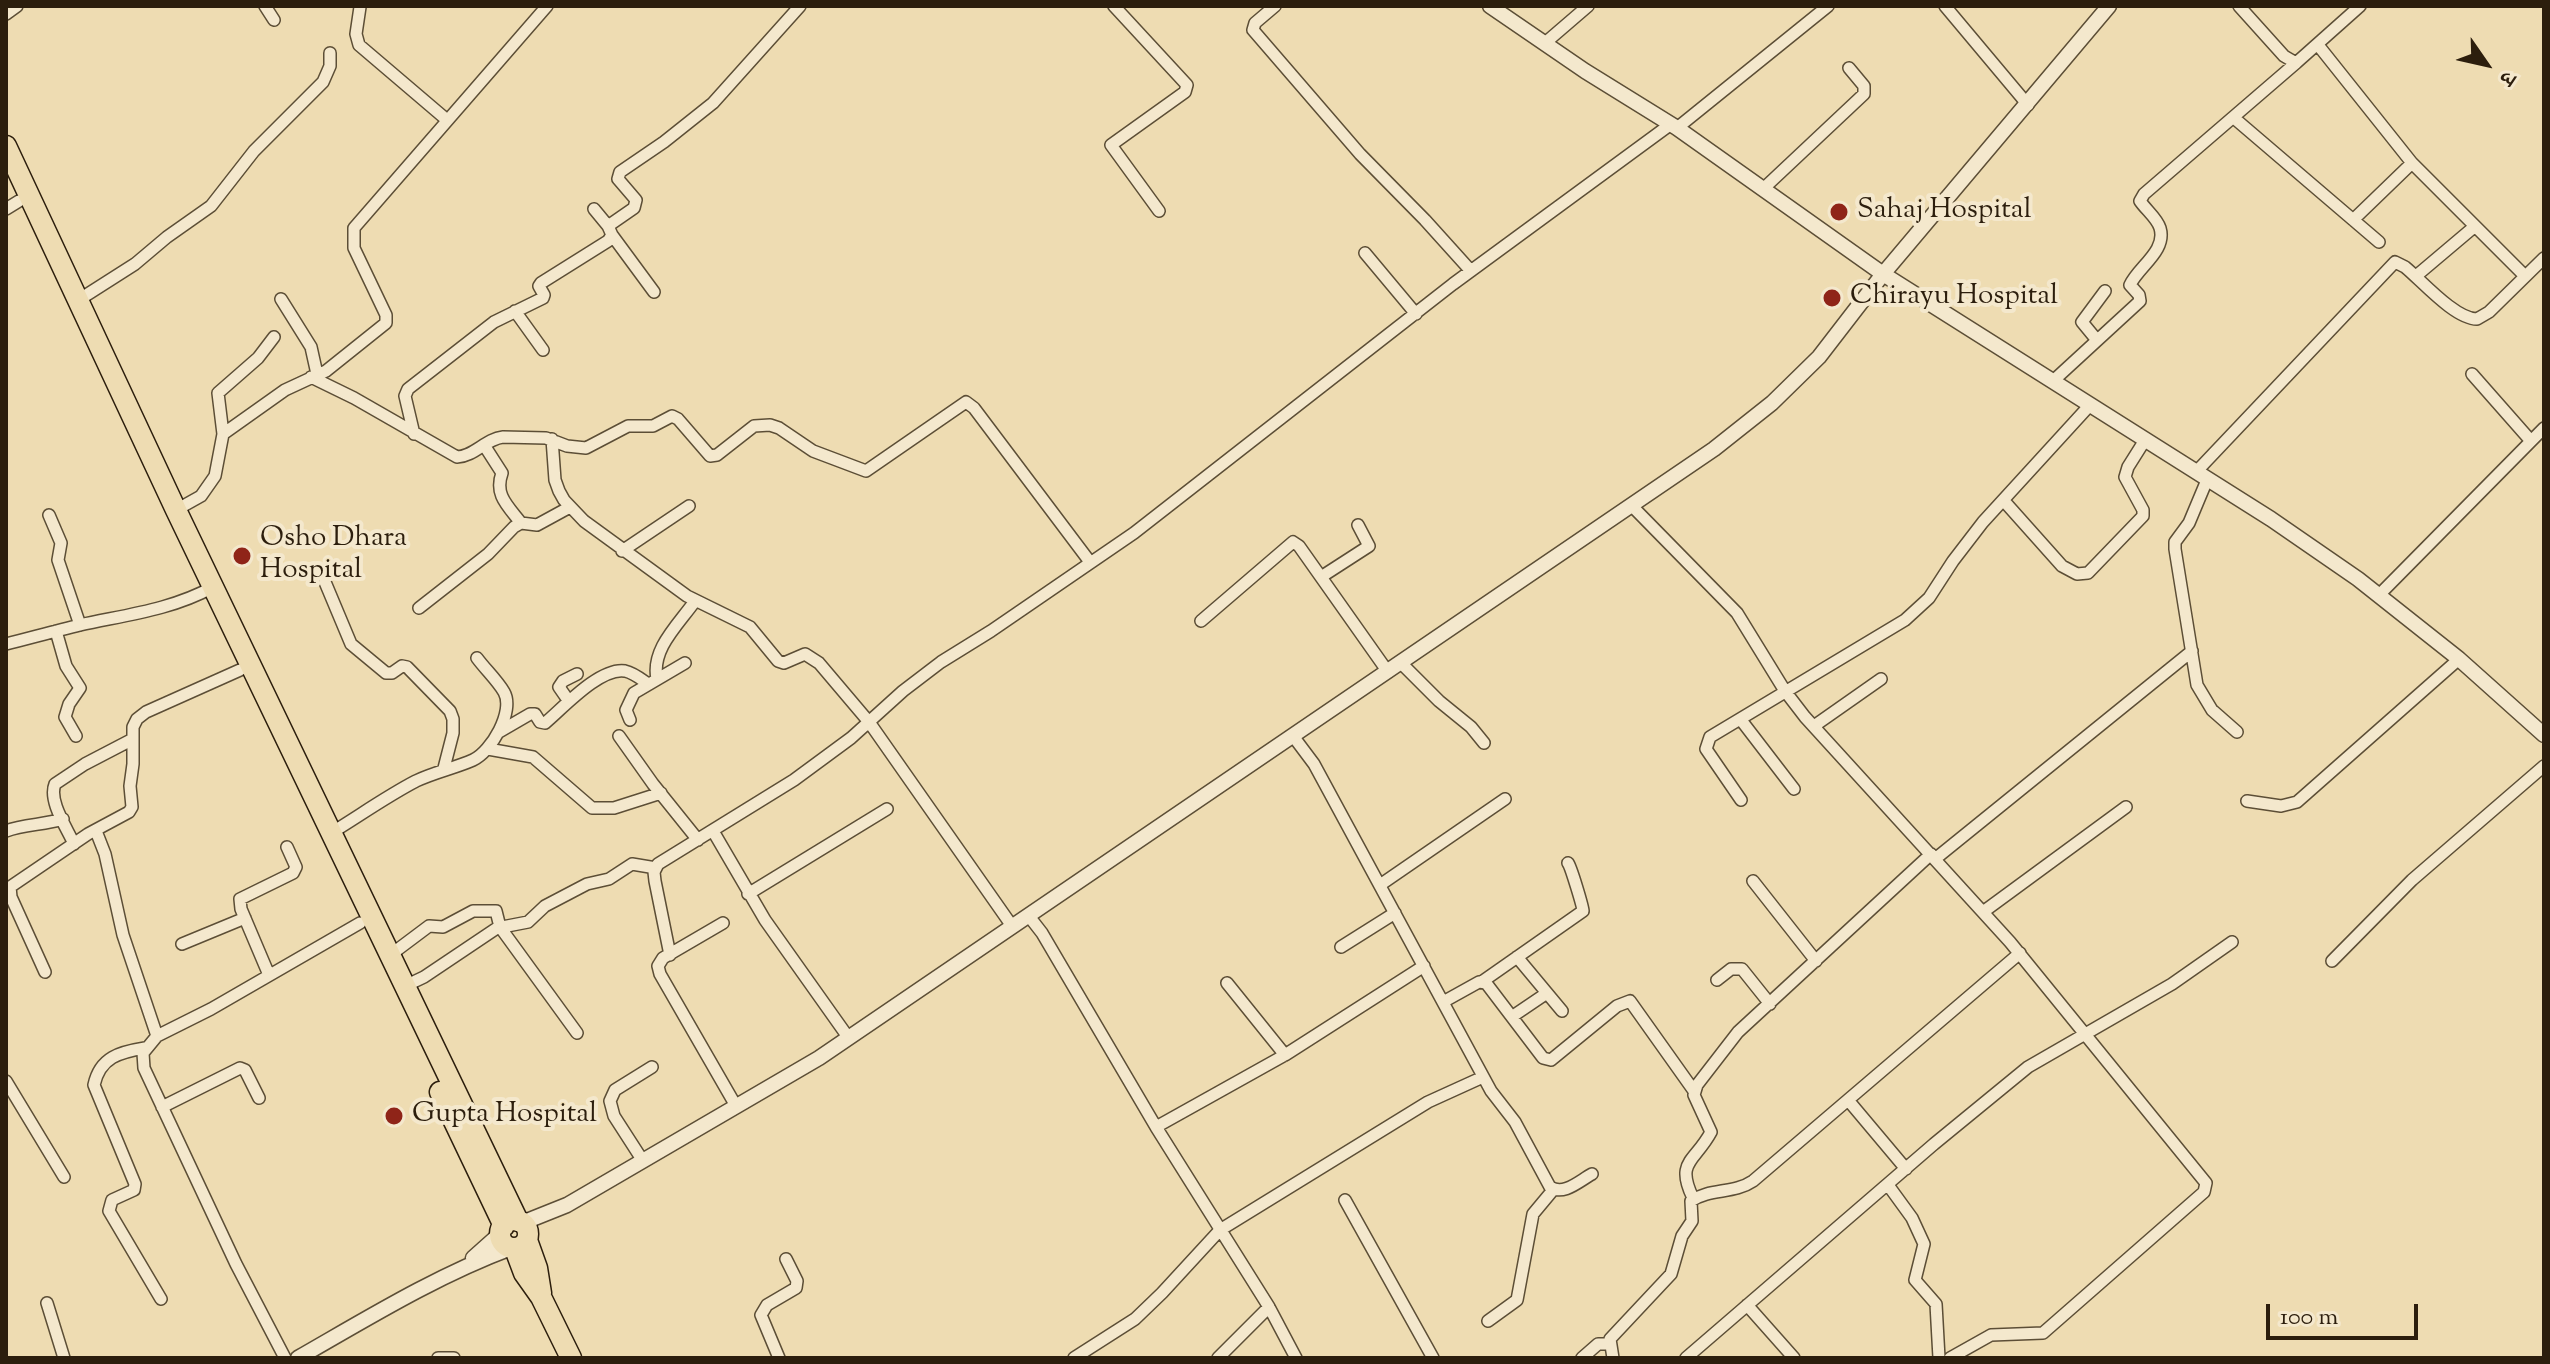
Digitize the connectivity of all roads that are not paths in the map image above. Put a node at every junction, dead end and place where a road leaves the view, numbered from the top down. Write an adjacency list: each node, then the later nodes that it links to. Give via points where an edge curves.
1 (17, 6): 15 (street)
2 (265, 6): 16 (street)
3 (547, 6): 24 (street)
4 (800, 6): 35 (street, via 713,103 620,172 618,179 637,203)
5 (1114, 6): 32 (street, via 1187,85 1185,92 1111,145)
6 (1275, 6): 39 (street, via 1253,30)
7 (1490, 6): 17 (street)
8 (1588, 6): 17 (street)
9 (1828, 6): 25 (street)
10 (1945, 6): 22 (street)
11 (2109, 6): 22 (street)
12 (2239, 6): 20 (street)
13 (2360, 6): 18 (street)
14 (360, 7): 24 (street, via 356,34 361,48)
15 (6, 14)
16 (274, 20)
17 (1545, 43): 25 (street)
18 (2318, 45): 20 (street); 27 (street)
19 (330, 53): 46 (street, via 323,82 254,151 211,206)
20 (2296, 63): 23 (street)
21 (1849, 68): 29 (street, via 1864,94)
22 (2028, 105): 40 (street)
23 (2234, 118): 33 (street); 50 (street, via 2141,197 2160,228 2159,243 2132,280 2140,298 2137,304)
24 (447, 120): 53 (street, via 354,228 354,248 386,323)
25 (1674, 126): 29 (street); 39 (street)
26 (6, 146): 46 (highway)
27 (2412, 163): 33 (street); 34 (street)
28 (6, 174): 30 (highway)
29 (1763, 189): 40 (street)
30 (12, 205): 76 (highway)
31 (594, 209): 35 (street)
32 (1159, 211)
33 (2353, 220): 36 (street)
34 (2474, 227): 41 (street); 42 (street)
35 (610, 230): 44 (street); 47 (street, via 608,241 541,283 543,298)
36 (2379, 242)
37 (1365, 253): 48 (street)
38 (2544, 258): 42 (street)
39 (1471, 271): 48 (street)
40 (1883, 274): 54 (street); 65 (street, via 1819,357 1772,403)
41 (2416, 276): 42 (street, via 2455,311 2477,319); 63 (street, via 2400,263 2391,265)
42 (2525, 276)
43 (2105, 291): 50 (street, via 2082,322)
44 (654, 292)
45 (281, 299): 53 (street, via 311,347)
46 (77, 301): 68 (highway)
47 (515, 311): 51 (street); 58 (street, via 408,389)
48 (1416, 314): 73 (street)
49 (274, 337): 57 (street, via 218,393)
50 (2096, 339): 54 (street)
51 (543, 350)
52 (2472, 374): 61 (street)
53 (314, 376): 57 (street); 58 (street)
54 (2053, 381): 55 (street)
55 (2090, 405): 60 (street); 64 (street)
56 (2544, 428): 61 (street)
57 (223, 434): 68 (street, via 213,482)
58 (414, 434): 62 (street, via 457,457)
59 (552, 439): 62 (street, via 503,437); 67 (street, via 555,480); 73 (street, via 586,448 628,426 653,426 672,416 706,454 714,456 754,426 770,425 820,455 866,471 966,402)
60 (2145, 440): 63 (street); 64 (street, via 2125,477 2143,516 2088,573 2062,566)
61 (2531, 441): 77 (street)
62 (484, 445): 70 (street, via 502,473 502,498)
63 (2202, 476): 77 (street); 84 (street, via 2189,523 2175,542)
64 (2004, 501): 94 (street, via 1964,545 1929,598 1905,620)
65 (1631, 505): 88 (street); 94 (street, via 1737,613)
66 (689, 506): 72 (street)
67 (570, 507): 70 (street, via 537,525); 72 (street)
68 (176, 510): 76 (highway)
69 (49, 515): 81 (street)
70 (521, 523): 79 (street)
71 (1358, 525): 74 (street, via 1369,546)
72 (622, 551): 78 (street)
73 (1090, 562): 98 (street, via 941,662)
74 (1321, 577): 80 (street, via 1293,542); 90 (street)
75 (325, 582): 110 (street, via 355,648 389,674 407,667 450,711 454,726)
76 (208, 590): 81 (street, via 138,614); 89 (highway); 122 (highway)
77 (2379, 595): 86 (street)
78 (695, 601): 93 (street, via 657,653); 98 (street, via 750,627 781,663 805,654 812,658)
79 (419, 608)
80 (1201, 621)
81 (80, 625): 82 (street)
82 (56, 631): 83 (street); 103 (street, via 66,666 80,688 65,717)
83 (6, 644)
84 (2192, 651): 101 (street, via 2203,696); 126 (street)
85 (477, 658): 100 (street, via 506,695)
86 (2459, 659): 102 (street); 115 (street, via 2297,802 2281,806)
87 (685, 663): 93 (street)
88 (1401, 663): 90 (street); 107 (street)
89 (240, 670): 106 (street, via 140,716); 137 (highway)
90 (1388, 672): 105 (street)
91 (577, 674): 95 (street, via 559,687)
92 (1881, 679): 99 (street)
93 (652, 682): 95 (street, via 615,671); 96 (street, via 634,693 627,705)
94 (1785, 691): 97 (street); 99 (street)
95 (568, 700): 100 (street, via 545,723 530,714)
96 (630, 720)
97 (1741, 720): 111 (street); 114 (street, via 1710,737 1706,745)
98 (869, 722): 121 (street, via 794,780); 139 (street)
99 (1814, 726): 126 (street)
100 (499, 732): 108 (street)
101 (2237, 732)
102 (2544, 735)
103 (76, 736)
104 (619, 736): 112 (street)
105 (1293, 736): 130 (street, via 1309,754); 135 (street)
106 (133, 739): 118 (street, via 55,784 52,793); 120 (street, via 132,809)
107 (1484, 743)
108 (488, 749): 110 (street, via 471,761); 112 (street, via 533,757 592,808 614,808)
109 (2544, 766): 149 (street, via 2412,880)
110 (444, 768): 122 (street)
111 (1794, 789)
112 (661, 793): 123 (street)
113 (1505, 799): 130 (street)
114 (1741, 800)
115 (2247, 801)
116 (2126, 807): 133 (street)
117 (887, 809): 132 (street)
118 (63, 819): 119 (street); 124 (street)
119 (6, 831)
120 (96, 831): 124 (street); 164 (street)
121 (713, 831): 123 (street); 132 (street)
122 (331, 833): 146 (highway)
123 (698, 840): 128 (street)
124 (74, 844): 131 (street)
125 (287, 847): 136 (street, via 296,867 293,873 242,897)
126 (1933, 857): 133 (street); 148 (street)
127 (1568, 863): 147 (street, via 1583,911)
128 (656, 868): 140 (street, via 632,864 545,906 528,922); 145 (street)
129 (1753, 881): 148 (street)
130 (1380, 885): 134 (street)
131 (7, 887): 151 (street)
132 (748, 894): 165 (street)
133 (1983, 912): 144 (street)
134 (1395, 913): 143 (street); 150 (street)
135 (1028, 915): 139 (street); 176 (street)
136 (245, 918): 142 (street); 152 (street)
137 (360, 923): 152 (street); 186 (highway)
138 (723, 923): 145 (street)
139 (1012, 926): 165 (street)
140 (500, 927): 146 (street, via 496,911 473,911 443,927 429,926); 156 (street); 162 (street)
141 (2232, 942): 163 (street)
142 (182, 944)
143 (1341, 947)
144 (2020, 953): 163 (street); 173 (street)
145 (670, 955): 174 (street, via 658,970)
146 (389, 956): 156 (highway)
147 (1517, 957): 154 (street); 157 (street)
148 (1816, 961): 159 (street)
149 (2332, 961)
150 (1424, 966): 158 (street); 167 (street)
151 (45, 972)
152 (269, 975): 164 (street)
153 (1717, 980): 159 (street, via 1731,969 1742,969)
154 (1483, 981): 158 (street); 161 (street)
155 (1227, 983): 167 (street)
156 (405, 986): 186 (highway)
157 (1547, 993): 160 (street); 161 (street)
158 (1443, 1002): 169 (street)
159 (1770, 1004): 171 (street, via 1738,1032)
160 (1562, 1011)
161 (1513, 1016): 171 (street, via 1543,1058 1551,1060 1630,1001)
162 (577, 1033)
163 (2086, 1033): 178 (street, via 2028,1067); 210 (street, via 2202,1176 2206,1188 2043,1333 1991,1335)
164 (157, 1036): 166 (street)
165 (848, 1037): 174 (street)
166 (145, 1048): 175 (street, via 144,1068); 188 (street, via 111,1057 99,1069 94,1085 135,1184 134,1190 112,1200 109,1211)
167 (1285, 1055): 176 (street)
168 (652, 1067): 177 (street, via 615,1090 610,1101)
169 (1483, 1077): 182 (street); 185 (street, via 1428,1102)
170 (6, 1081): 180 (street)
171 (1694, 1091): 183 (street, via 1711,1132 1685,1168)
172 (259, 1098): 175 (street, via 240,1068)
173 (1848, 1100): 178 (street); 183 (street, via 1747,1185)
174 (736, 1106): 177 (street)
175 (162, 1107): 195 (street)
176 (1156, 1127): 185 (street)
177 (643, 1161): 186 (street)
178 (1906, 1169): 181 (street)
179 (1592, 1174): 182 (street, via 1564,1190)
180 (64, 1177)
181 (1888, 1185): 190 (street); 209 (street, via 1924,1244 1915,1280 1936,1304)
182 (1553, 1190): 192 (street, via 1533,1214 1517,1300)
183 (1693, 1198): 193 (street, via 1692,1221 1671,1274)
184 (1345, 1200): 204 (street)
185 (1220, 1230): 191 (street); 201 (street, via 1135,1319)
186 (516, 1234): 196 (street); 199 (highway, via 537,1268 541,1297)
187 (786, 1259): 200 (street, via 796,1288 767,1305 761,1315)
188 (161, 1299)
189 (47, 1303): 194 (street)
190 (1747, 1305): 207 (street); 208 (street)
191 (1269, 1307): 202 (street); 203 (street)
192 (1488, 1321)
193 (1609, 1344): 205 (street, via 1598,1344); 206 (street)
194 (64, 1358)
195 (285, 1358)
196 (298, 1358)
197 (438, 1358): 198 (street)
198 (454, 1358)
199 (571, 1358)
200 (779, 1358)
201 (1074, 1358)
202 (1218, 1358)
203 (1296, 1358)
204 (1433, 1358)
205 (1582, 1358)
206 (1613, 1358)
207 (1686, 1358)
208 (1794, 1358)
209 (1939, 1358)
210 (1950, 1358)

